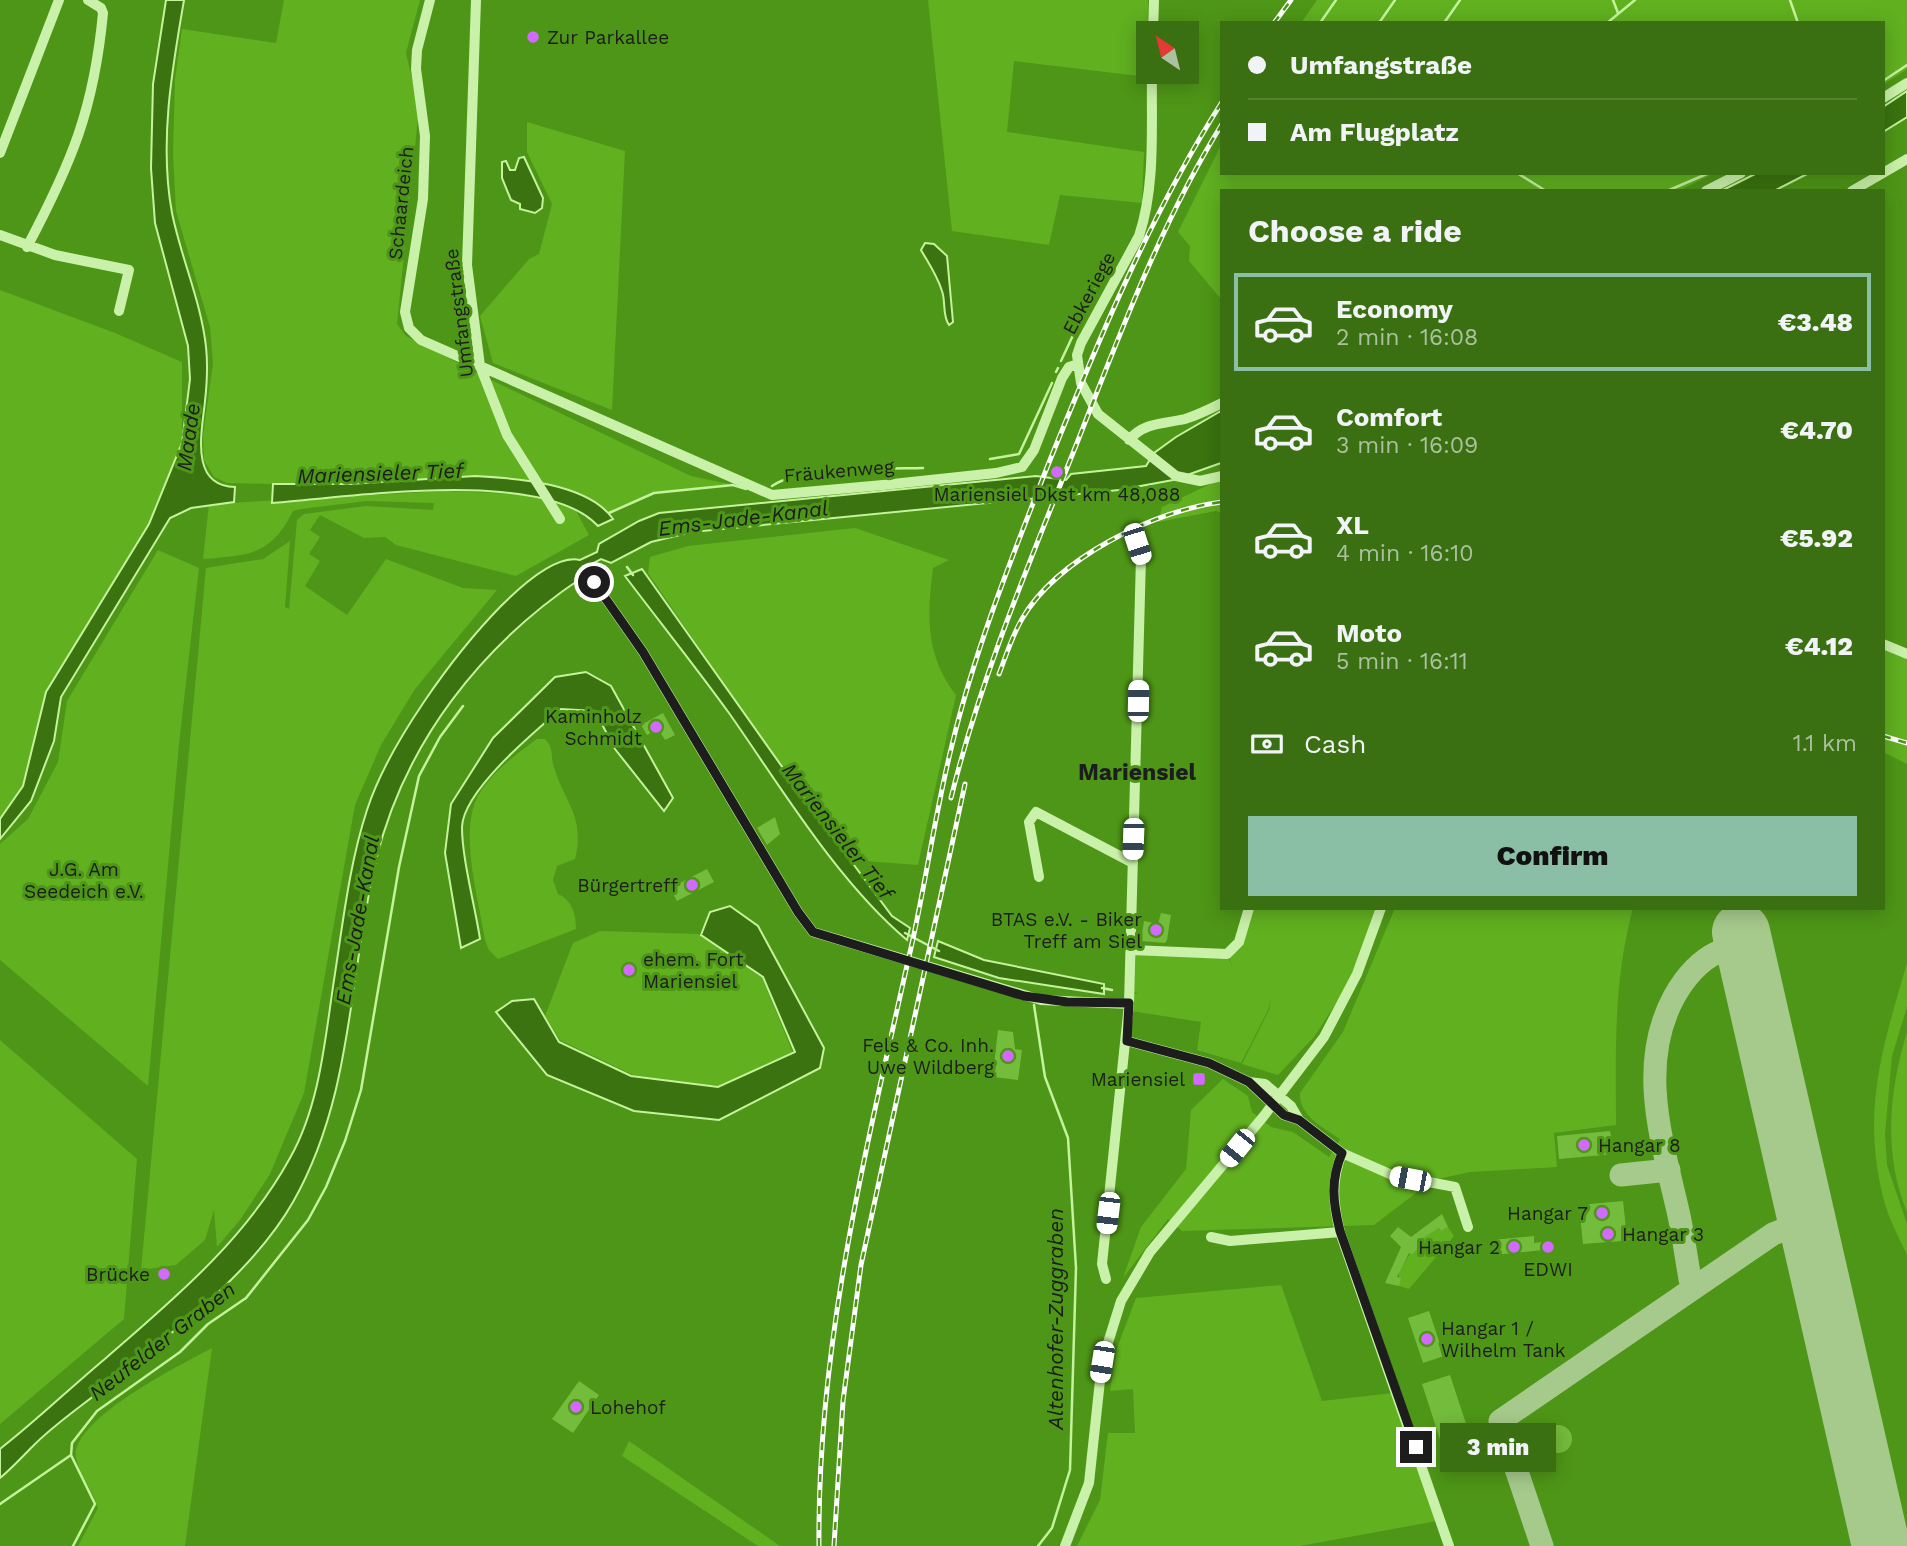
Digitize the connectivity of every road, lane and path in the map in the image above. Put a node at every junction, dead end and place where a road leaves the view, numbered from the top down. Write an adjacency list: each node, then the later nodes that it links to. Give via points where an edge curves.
1 (59, 0): 10 (street)
2 (88, 0): 18 (street, via 103,13 90,103 78,143)
3 (430, 0): 21 (street, Schaardeich, via 417,50 425,136 423,199 406,320 421,340)
4 (475, 0): 21 (street, Umfangstraße, via 467,265)
5 (1154, 0): 6 (street)
6 (1153, 21)
7 (1907, 83): 9 (street)
8 (1152, 84): 20 (street, Ebkeriege, via 1150,187 1144,220 1081,343)
9 (1885, 97)
10 (0, 153)
11 (1907, 159): 12 (street)
12 (1885, 172)
13 (1737, 175): 15 (street)
14 (1880, 175): 16 (street)
15 (1710, 189)
16 (1855, 189)
17 (0, 235): 18 (street)
18 (27, 247): 19 (street, via 130,271)
19 (119, 311)
20 (1078, 364): 21 (street, Fräukenweg, via 1069,367 1062,378 1034,450 1022,467 772,495); 23 (street, Ebkeriege, via 1091,407)
21 (480, 366): 25 (street, Umfangstraße, via 507,435)
22 (1220, 404): 23 (street, via 1187,418 1153,424)
23 (1129, 440): 24 (street, Ebkeriege, via 1176,476 1207,481)
24 (1220, 477)
25 (560, 519)
26 (1137, 544): 30 (street, via 1141,557)
27 (594, 582): 35 (street, via 643,652 813,932 1033,998)
28 (1885, 644): 29 (street)
29 (1907, 654)
30 (1133, 863): 31 (street, via 1035,809 1029,822); 34 (street)
31 (1039, 877)
32 (1248, 910): 34 (street, via 1240,942 1227,954)
33 (1380, 910): 37 (street, via 1357,974 1324,1037)
34 (1132, 950): 35 (street)
35 (1129, 1003): 36 (street)
36 (1127, 1041): 37 (street, via 1265,1084); 42 (street, via 1102,1265)
37 (1276, 1100): 38 (street); 43 (street, via 1150,1252 1122,1301 1102,1362 1089,1483)
38 (1342, 1153): 39 (street, via 1392,1175 1455,1187); 40 (street, via 1333,1177)
39 (1468, 1227)
40 (1340, 1231): 41 (street, via 1230,1241); 44 (street)
41 (1210, 1237)
42 (1107, 1279)
43 (1065, 1546)
44 (1449, 1546)

